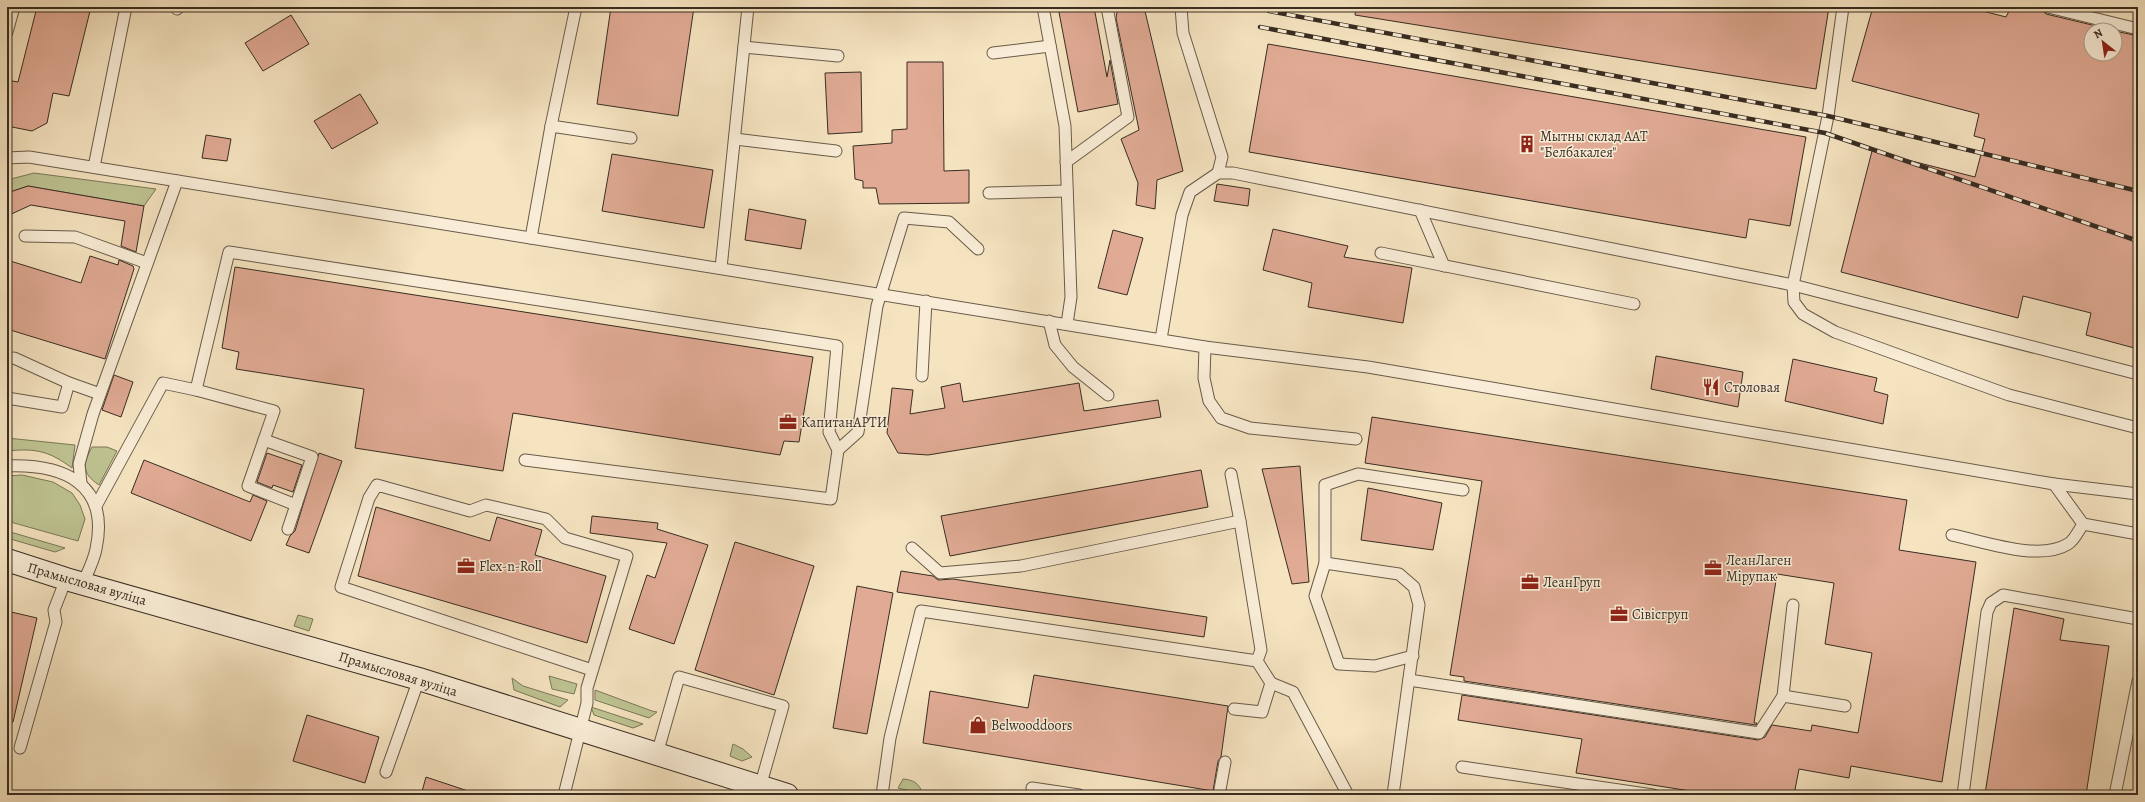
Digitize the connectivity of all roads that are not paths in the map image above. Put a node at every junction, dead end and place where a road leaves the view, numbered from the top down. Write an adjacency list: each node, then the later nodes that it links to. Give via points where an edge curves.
1 (14, 7): 11 (lane)
2 (126, 7): 22 (lane)
3 (576, 7): 16 (lane)
4 (748, 7): 13 (lane)
5 (1043, 7): 12 (lane)
6 (1107, 7): 21 (lane, via 1128,117)
7 (1181, 7): 23 (lane, via 1184,33 1222,157)
8 (1843, 7): 35 (lane, via 1828,116)
9 (2048, 7): 10 (lane)
10 (2138, 29)
11 (7, 32)
12 (1050, 46): 14 (lane); 21 (lane, via 1064,126)
13 (744, 47): 15 (lane); 18 (lane)
14 (994, 53)
15 (838, 56)
16 (551, 126): 17 (lane); 29 (lane)
17 (630, 138)
18 (735, 140): 19 (lane); 34 (lane)
19 (836, 152)
20 (7, 158): 22 (lane, via 29,157)
21 (1066, 162): 25 (lane)
22 (94, 168): 24 (lane)
23 (1218, 173): 27 (lane, via 1233,173); 41 (lane, via 1190,192 1182,214)
24 (177, 181): 29 (lane); 32 (lane)
25 (1067, 191): 26 (lane); 40 (lane, via 1071,297)
26 (989, 193)
27 (1420, 210): 33 (lane); 35 (lane)
28 (25, 236): 32 (lane, via 75,237)
29 (531, 238): 34 (lane)
30 (978, 249): 36 (lane, via 949,222 904,218)
31 (1381, 253): 33 (lane)
32 (147, 263): 48 (lane)
33 (1444, 266): 38 (lane)
34 (721, 268): 36 (lane)
35 (1793, 285): 44 (lane); 51 (lane, via 1794,302 1802,314 1835,332 2009,395)
36 (880, 294): 37 (lane); 54 (lane, via 858,432)
37 (926, 301): 39 (lane); 45 (lane)
38 (1634, 304)
39 (1049, 321): 40 (lane); 49 (lane, via 1055,345 1073,367)
40 (1067, 324): 41 (lane)
41 (1161, 340): 42 (lane)
42 (1205, 346): 52 (lane, via 1204,378 1209,401 1222,418 1250,428); 59 (lane, via 1368,367)
43 (14, 358): 46 (lane)
44 (2138, 374)
45 (922, 376)
46 (69, 384): 48 (lane); 50 (lane, via 62,407)
47 (196, 390): 53 (lane, via 274,411); 54 (lane, via 229,252 837,346 829,432); 63 (lane, via 163,383)
48 (100, 394): 58 (lane, via 79,464)
49 (1108, 395)
50 (7, 398)
51 (2138, 428)
52 (1356, 439)
53 (264, 440): 62 (lane, via 248,486); 62 (lane, via 312,457)
54 (838, 450): 55 (lane, via 831,499)
55 (525, 460)
56 (7, 466): 58 (lane, via 38,466 57,471)
57 (1231, 474): 64 (lane)
58 (81, 483): 63 (lane)
59 (2054, 484): 61 (lane); 65 (lane)
60 (1463, 490): 71 (lane, via 1358,474 1325,485)
61 (2138, 494)
62 (296, 505): 66 (lane)
63 (96, 506): 72 (lane, via 96,549)
64 (1240, 521): 69 (lane, via 1021,566 940,573); 76 (lane, via 1261,650)
65 (2083, 524): 67 (lane); 68 (lane, via 2069,544 2034,552)
66 (288, 529)
67 (2138, 534)
68 (1952, 535)
69 (912, 548)
70 (7, 560): 72 (main road, Прамысловая вуліца)
71 (1325, 563): 75 (lane, via 1399,574 1414,587 1419,605); 75 (lane, via 1315,596 1339,664 1375,666)
72 (75, 581): 78 (main road, Прамысловая вуліца); 86 (lane, via 54,610 56,622)
73 (1794, 605): 82 (lane)
74 (2138, 618): 101 (lane, via 2004,594 1991,603)
75 (1413, 656): 79 (lane)
76 (1257, 661): 81 (lane); 95 (lane, via 921,611 890,738)
77 (592, 670): 77 (lane, via 341,587 369,498 377,485 470,511 486,505 546,519 565,538 627,556); 85 (lane, via 587,688 587,703)
78 (419, 680): 85 (main road, Прамысловая вуліца); 90 (lane)
79 (1410, 680): 82 (lane, via 1759,733); 99 (lane)
80 (2138, 681): 102 (lane)
81 (1271, 683): 84 (lane, via 1262,712); 98 (lane, via 1293,692)
82 (1783, 696): 83 (lane)
83 (1845, 706)
84 (1234, 709)
85 (579, 730): 87 (main road, Прамысловая вуліца); 93 (lane)
86 (20, 748)
87 (657, 754): 91 (main road, Прамысловая вуліца); 91 (lane, via 679,677 783,706)
88 (1225, 762): 97 (lane)
89 (1462, 767): 100 (lane)
90 (386, 772)
91 (760, 787): 94 (main road, Прамысловая вуліца)
92 (1032, 788): 96 (lane)
93 (564, 795)
94 (787, 795)
95 (882, 795)
96 (1079, 795)
97 (1219, 795)
98 (1348, 795)
99 (1393, 795)
100 (1653, 795)
101 (1963, 795)
102 (2115, 795)

